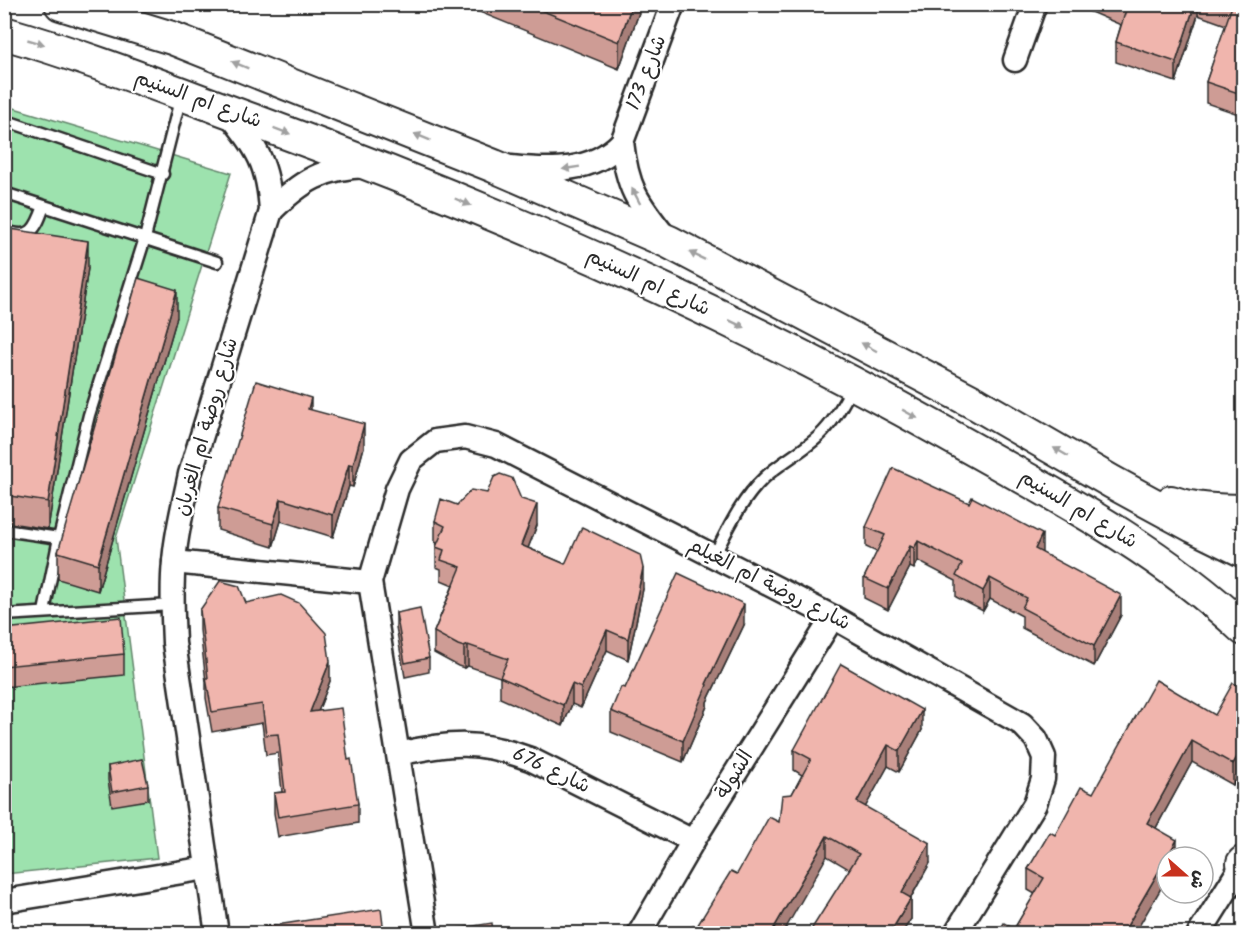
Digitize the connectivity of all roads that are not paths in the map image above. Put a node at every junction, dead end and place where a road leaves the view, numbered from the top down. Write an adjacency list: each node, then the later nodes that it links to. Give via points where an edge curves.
1 (61, 4): 11 (main road, شارع ام السنيم, one-way to 1, via 172,38)
2 (673, 4): 9 (street, شارع 173)
3 (1035, 4): 5 (street)
4 (4, 33): 6 (main road, شارع ام السنيم, one-way to 6)
5 (1014, 60)
6 (181, 94): 7 (main road, شارع ام السنيم); 12 (lane)
7 (227, 111): 10 (main road, شارع ام السنيم, one-way to 10); 15 (street, شارع روضة ام الغربان, via 253,143 263,164 270,187)
8 (4, 120): 12 (lane)
9 (621, 142): 11 (street, one-way to 11, via 602,158 573,168); 18 (street, one-way to 9, via 629,184)
10 (377, 166): 15 (street, شارع روضة ام الغربان, via 320,174 294,189); 20 (main road, شارع ام السنيم, one-way to 20, via 600,260)
11 (494, 166): 18 (main road, شارع ام السنيم)
12 (163, 174): 17 (lane)
13 (4, 193): 14 (lane)
14 (44, 206): 16 (lane, via 31,232 19,235); 17 (lane)
15 (271, 211): 27 (street, شارع روضة ام الغربان, via 190,474)
16 (4, 230)
17 (145, 238): 19 (lane); 24 (lane, via 89,415)
18 (669, 242): 21 (main road, شارع ام السنيم, one-way to 18, via 977,404)
19 (217, 262)
20 (855, 383): 26 (lane, via 841,409 819,435 752,490); 33 (main road, شارع ام السنيم, one-way to 33, via 1116,530 1186,580)
21 (1112, 482): 22 (main road, via 1186,507 1218,512); 25 (main road, شارع ام السنيم)
22 (1244, 510)
23 (4, 530): 24 (lane)
24 (59, 538): 30 (lane)
25 (1244, 550)
26 (714, 556): 28 (street, شارع روضة ام الغيلم, via 496,445 465,437 435,441 411,460 397,489); 32 (street, شارع روضة ام الغيلم)
27 (174, 562): 28 (street); 29 (street, شارع روضة ام الغربان)
28 (370, 582): 34 (street, شارع روضة ام الغيلم)
29 (172, 605): 30 (lane); 37 (street, شارع روضة ام الغربان, via 174,643)
30 (44, 612): 31 (lane)
31 (4, 615)
32 (833, 617): 35 (street, الشولة); 42 (street, شارع روضة ام الغيلم, via 1022,724 1036,739 1044,756 1043,779 1035,804)
33 (1244, 629)
34 (399, 754): 35 (street, شارع 676, via 440,745 473,744 505,750); 40 (street, شارع روضة ام الغيلم)
35 (693, 841): 41 (street, الشولة)
36 (1243, 862): 43 (street)
37 (207, 868): 38 (street); 39 (street, شارع روضة ام الغربان)
38 (4, 901)
39 (218, 933)
40 (427, 933)
41 (639, 933)
42 (955, 933)
43 (1199, 933)

